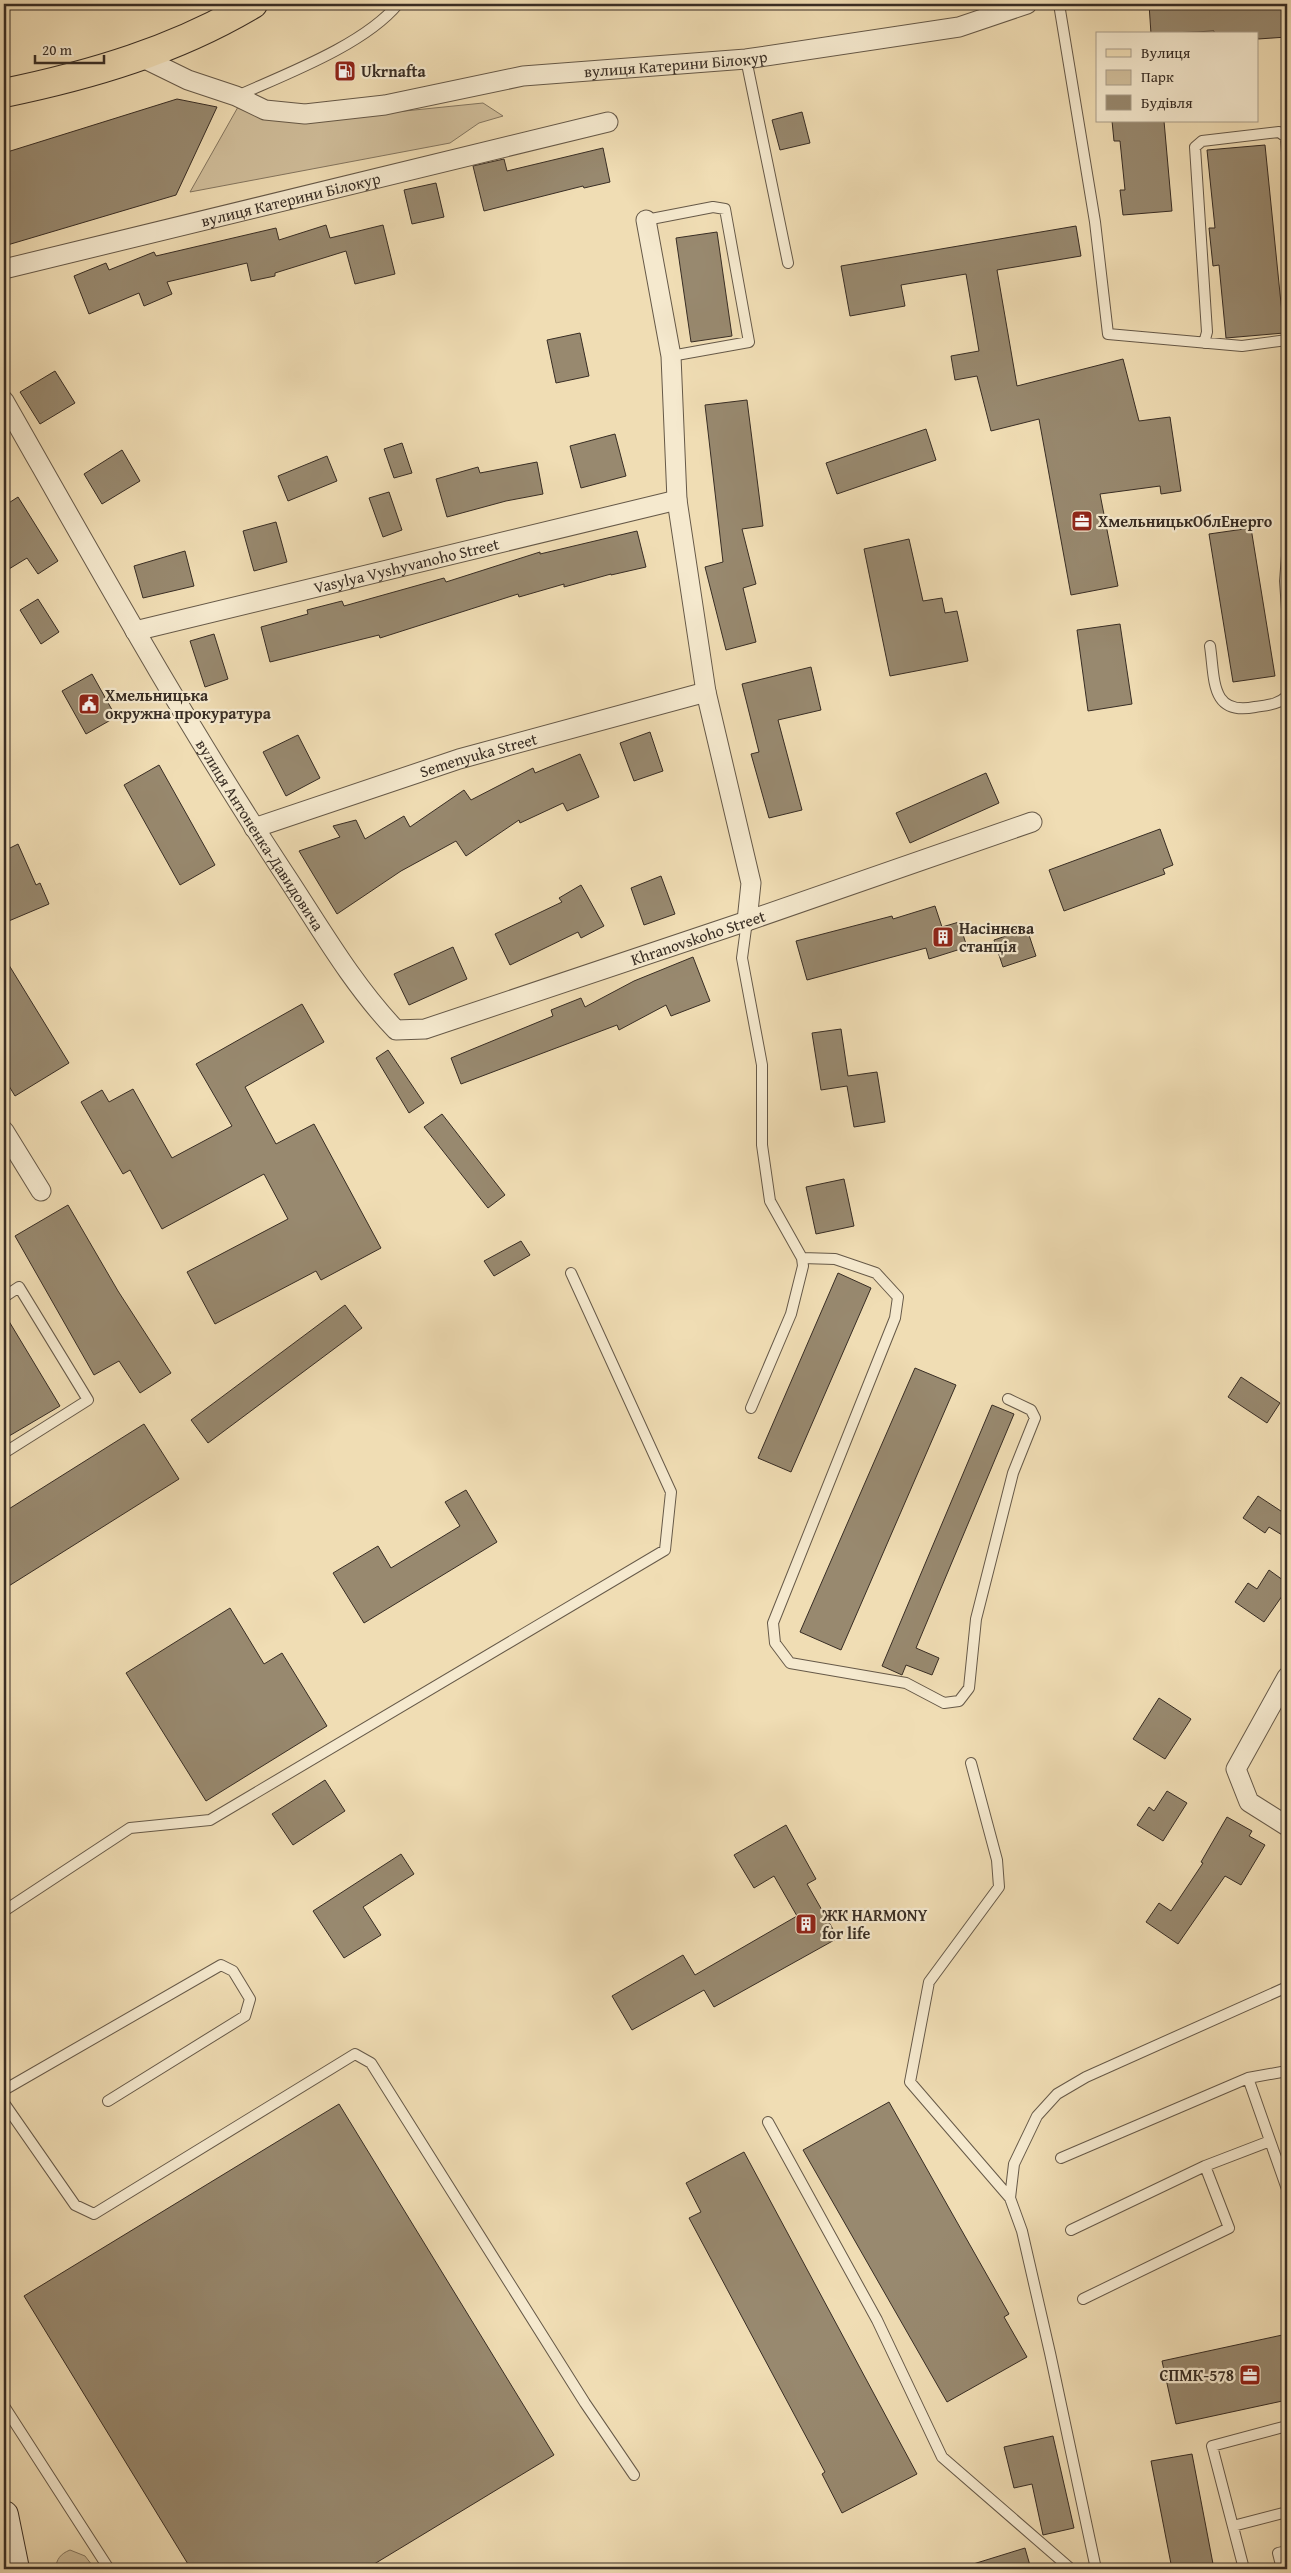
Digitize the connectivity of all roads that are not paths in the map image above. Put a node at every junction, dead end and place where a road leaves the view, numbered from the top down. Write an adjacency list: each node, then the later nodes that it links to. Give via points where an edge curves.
1 (253, 4): 5 (main road, via 223,22)
2 (398, 4): 8 (lane, via 386,19 342,46)
3 (1027, 4): 6 (street, вулиця Катерини Білокур, via 959,27)
4 (1059, 4): 15 (lane, via 1095,222 1108,334)
5 (141, 58): 7 (main road); 8 (street, вулиця Катерини Білокур, via 188,80)
6 (746, 59): 8 (street, вулиця Катерини Білокур, via 524,76 385,105 305,114 265,110); 12 (lane)
7 (4, 92)
8 (236, 96)
9 (608, 122): 13 (street, вулиця Катерини Білокур)
10 (1287, 152): 15 (lane, via 1286,138 1279,132 1202,140 1195,148 1207,332)
11 (646, 220): 16 (street); 16 (lane, via 713,207 725,209 749,342)
12 (788, 263)
13 (4, 269)
14 (1287, 340): 15 (lane, via 1242,346)
15 (1204, 343)
16 (671, 356): 18 (street)
17 (4, 401): 21 (street, вулиця Антоненка-Давидовича)
18 (677, 500): 21 (street, Vasylya Vyshyvanoho Street); 23 (street)
19 (1287, 556): 20 (lane)
20 (1287, 609)
21 (135, 631): 26 (street, вулиця Антоненка-Давидовича)
22 (1210, 646): 24 (lane, via 1217,693 1228,707 1239,710 1280,703)
23 (706, 692): 26 (street, Semenyuka Street, via 459,759); 27 (street, via 751,883)
24 (1287, 696)
25 (1032, 822): 27 (street, Khranovskoho Street)
26 (254, 828): 28 (street, вулиця Антоненка-Давидовича)
27 (746, 921): 28 (street, Khranovskoho Street, via 425,1029 396,1030); 31 (lane, via 742,958 762,1065 762,1145 770,1201)
28 (371, 1004)
29 (4, 1131): 30 (street)
30 (41, 1191)
31 (802, 1258): 34 (lane, via 835,1259 876,1273 898,1297 895,1318 773,1623 775,1643 790,1663 906,1683 944,1703 959,1702 969,1688 976,1619 1013,1473 1035,1418 1030,1410); 35 (lane, via 803,1266 790,1314)
32 (571, 1273): 40 (lane, via 671,1492 665,1550 210,1820 130,1828)
33 (4, 1296): 36 (lane, via 19,1287 88,1400)
34 (1008, 1399)
35 (751, 1408)
36 (4, 1452)
37 (1287, 1677): 39 (street, via 1236,1769 1249,1802)
38 (971, 1763): 52 (lane, via 997,1860 998,1887 929,1982 910,2082)
39 (1287, 1826)
40 (4, 1911)
41 (1287, 1987): 52 (lane, via 1086,2077 1057,2094 1037,2116 1024,2139 1014,2164)
42 (1287, 2071): 43 (lane)
43 (1248, 2078): 48 (lane); 49 (lane)
44 (4, 2090): 45 (lane, via 221,1966 233,1971 250,1999 245,2016)
45 (108, 2100)
46 (4, 2103): 57 (lane, via 75,2205 94,2214 355,2054 371,2063)
47 (768, 2122): 64 (lane, via 877,2320 942,2457)
48 (1270, 2141): 50 (lane); 51 (lane)
49 (1061, 2158)
50 (1205, 2166): 53 (lane); 54 (lane, via 1229,2228)
51 (1287, 2189)
52 (1010, 2198): 65 (lane, via 1022,2231)
53 (1071, 2230)
54 (1083, 2299)
55 (4, 2406): 63 (lane)
56 (1287, 2426): 60 (lane, via 1212,2446)
57 (634, 2475)
58 (1287, 2512): 60 (lane)
59 (4, 2515): 62 (main road)
60 (1233, 2526): 66 (lane)
61 (1287, 2551): 67 (lane, via 1278,2553)
62 (15, 2569)
63 (109, 2569)
64 (1071, 2569)
65 (1096, 2569)
66 (1244, 2569)
67 (1282, 2569)

